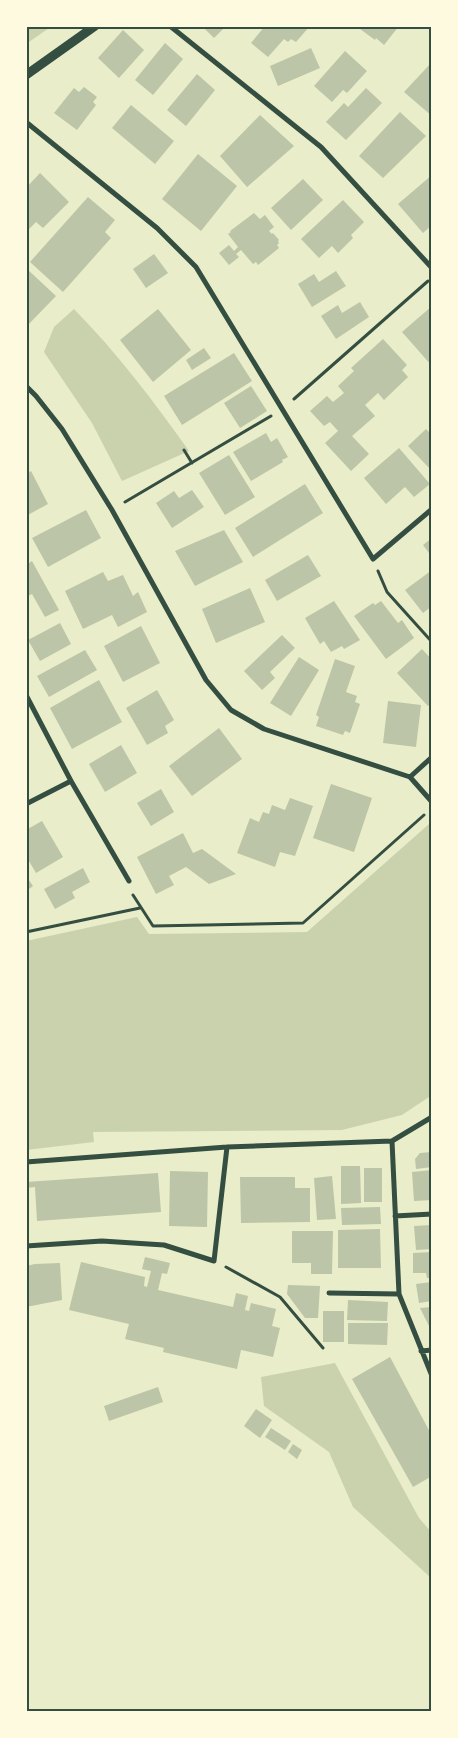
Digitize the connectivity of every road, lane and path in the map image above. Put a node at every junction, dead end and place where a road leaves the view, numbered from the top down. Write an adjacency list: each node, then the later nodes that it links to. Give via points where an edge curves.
1 (95, 26): 3 (street)
2 (170, 26): 5 (street, via 321,148)
3 (26, 75)
4 (26, 122): 10 (street, via 157,228 196,267)
5 (432, 268)
6 (26, 386): 14 (street, via 62,429 112,510 206,680 230,710 264,729)
7 (184, 450): 8 (path)
8 (192, 463)
9 (432, 509): 10 (street)
10 (373, 559): 11 (path, via 387,592)
11 (432, 642)
12 (26, 695): 15 (street)
13 (432, 757): 14 (street)
14 (410, 777): 16 (street)
15 (71, 781): 17 (street); 19 (street)
16 (432, 802)
17 (26, 804)
18 (425, 815): 20 (path, via 303,923 153,926)
19 (129, 881): 20 (path)
20 (140, 908): 21 (path)
21 (26, 932)
22 (432, 1117): 23 (street)
23 (392, 1141): 24 (street); 27 (street)
24 (227, 1147): 25 (street); 29 (street)
25 (26, 1162)
26 (432, 1214): 27 (street)
27 (395, 1216): 31 (street)
28 (26, 1246): 29 (street, via 102,1242 164,1245)
29 (214, 1261): 32 (path, via 280,1297)
30 (329, 1293): 31 (street)
31 (399, 1294): 33 (street)
32 (323, 1348)
33 (421, 1350): 34 (street); 35 (street)
34 (432, 1350)
35 (432, 1376)

